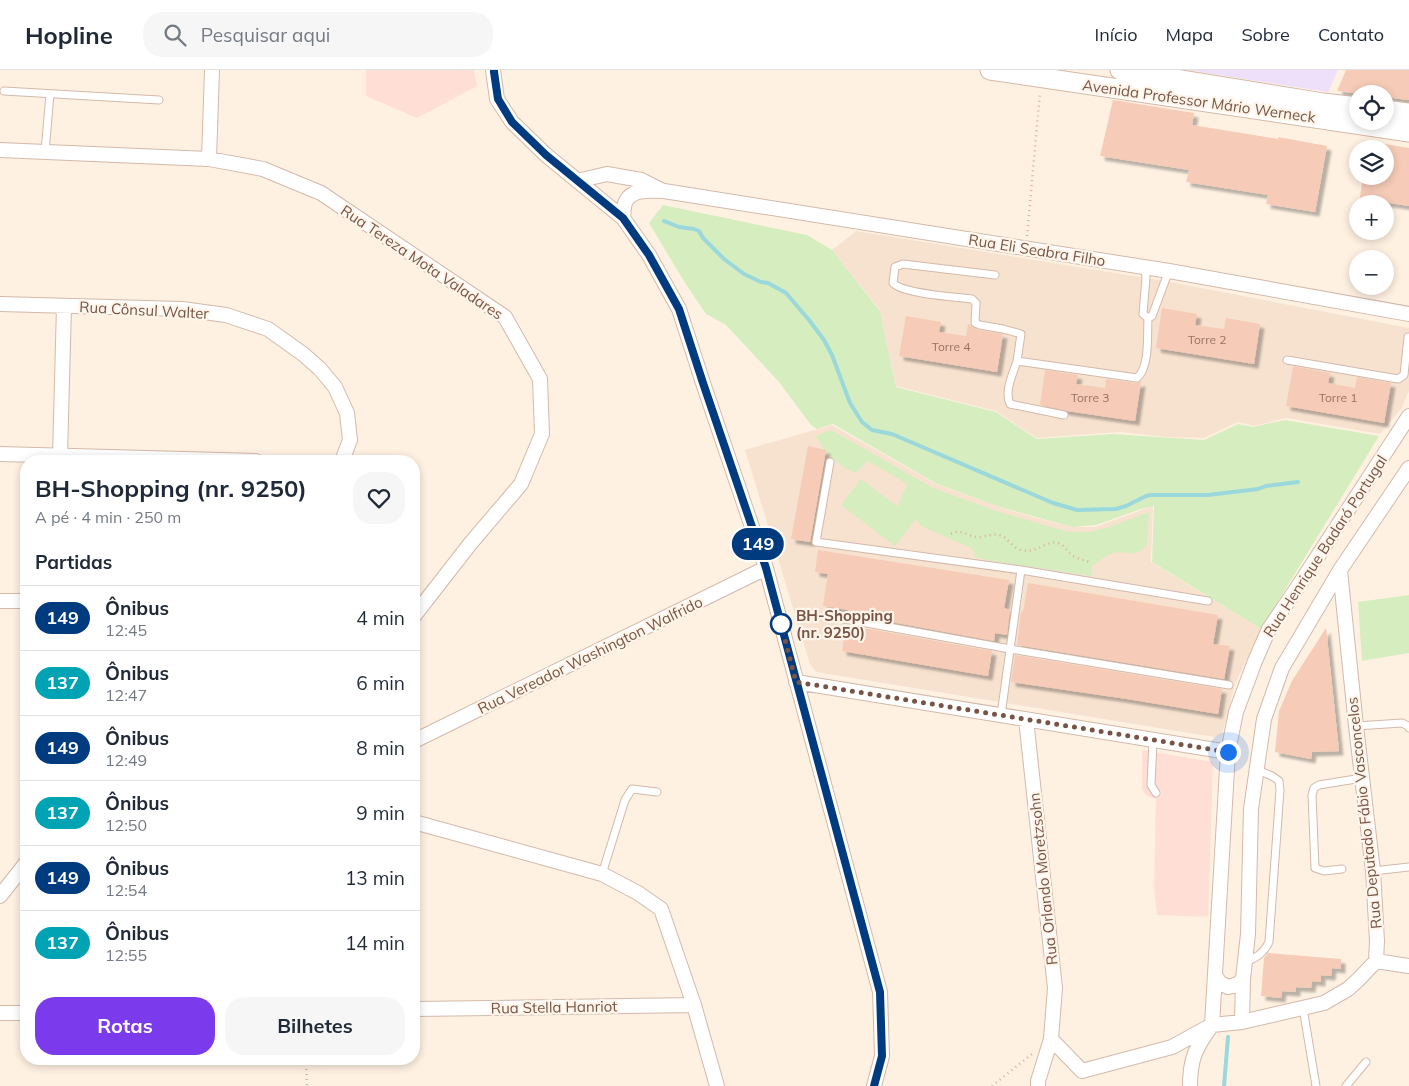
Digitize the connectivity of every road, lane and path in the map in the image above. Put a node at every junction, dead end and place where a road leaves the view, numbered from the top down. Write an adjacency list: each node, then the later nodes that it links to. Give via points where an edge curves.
1 (212, 70): 15 (street)
2 (990, 70): 5 (main road, Avenida Professor Mário Werneck)
3 (494, 71): 16 (street, via 498,99 512,122)
4 (1132, 71): 9 (main road, Avenida Professor Mário Werneck)
5 (1042, 78): 12 (main road, Avenida Professor Mário Werneck); 19 (path)
6 (4, 91): 7 (lane)
7 (50, 94): 8 (lane); 14 (lane)
8 (159, 100)
9 (1349, 106)
10 (1394, 111): 11 (main road)
11 (1409, 113)
12 (1409, 132)
13 (0, 150): 14 (street, Rua Tereza Mota Valadares)
14 (45, 152): 15 (street, Rua Tereza Mota Valadares)
15 (209, 159): 46 (street, Rua Tereza Mota Valadares, via 263,169 321,193 505,316 540,379 542,434 521,484)
16 (577, 181): 17 (street, Rua Eli Seabra Filho, via 606,174 642,180); 18 (street)
17 (664, 191): 18 (street, Rua Eli Seabra Filho, via 644,190 631,195 625,203); 19 (street, Rua Eli Seabra Filho)
18 (623, 218): 40 (street, via 649,255 679,309)
19 (1026, 248): 20 (street, Rua Eli Seabra Filho)
20 (1144, 267): 21 (street, Rua Eli Seabra Filho); 26 (lane, via 1144,314)
21 (1169, 271): 25 (street, Rua Eli Seabra Filho); 26 (lane, via 1152,316)
22 (995, 275): 29 (lane, via 903,264 895,267 893,284 908,290 972,299 976,303 975,323 1021,334)
23 (0, 304): 24 (street, Rua Cônsul Walter)
24 (64, 306): 34 (street); 35 (street, Rua Cônsul Walter, via 182,309 226,315 268,330 303,354 335,387 347,413 350,440)
25 (1409, 314)
26 (1148, 318): 29 (lane, via 1146,360 1137,378)
27 (1408, 337): 28 (lane, via 1404,375 1398,379)
28 (1287, 360)
29 (1017, 361): 30 (lane, via 1008,391 1010,404)
30 (1064, 415)
31 (1409, 416): 57 (street, Rua Henrique Badaró Portugal, via 1269,630 1254,660 1236,712)
32 (0, 454): 33 (street)
33 (30, 455)
34 (60, 455)
35 (344, 455)
36 (830, 462): 41 (lane, via 816,542)
37 (1409, 468): 42 (street, Rua Henrique Badaró Portugal)
38 (951, 534): 39 (path, via 962,531 974,537 999,535 1012,546 1029,551 1049,543 1059,543 1074,557)
39 (1090, 562)
40 (766, 568): 49 (street); 55 (street, Rua Vereador Washington Walfrido)
41 (1020, 570): 45 (lane); 48 (lane)
42 (1340, 570): 53 (street, Rua Deputado Fábio Vasconcelos); 58 (street, Rua Henrique Badaró Portugal, via 1282,668 1264,720)
43 (0, 601): 44 (street)
44 (20, 601)
45 (1208, 601)
46 (420, 608)
47 (828, 616): 48 (lane)
48 (1010, 649): 50 (lane); 51 (lane)
49 (796, 682): 51 (street); 86 (street, via 880,992 882,1056)
50 (1229, 685)
51 (1001, 715): 52 (street)
52 (1026, 719): 56 (street); 81 (street, Rua Orlando Moretzsohn, via 1055,988)
53 (1356, 726): 54 (lane, via 1402,723); 59 (street, Rua Deputado Fábio Vasconcelos)
54 (1409, 728)
55 (420, 738)
56 (1154, 740): 57 (street); 61 (lane, via 1151,785)
57 (1228, 752): 72 (street, Rua Henrique Badaró Portugal)
58 (1257, 770): 70 (street, Rua Henrique Badaró Portugal, via 1251,809); 70 (lane, via 1278,781 1280,790 1269,942 1256,958)
59 (1362, 778): 64 (lane, via 1319,785 1312,795 1315,868 1324,872); 66 (street, Rua Deputado Fábio Vasconcelos)
60 (658, 792): 67 (lane, via 632,789 625,800)
61 (1156, 793)
62 (420, 824): 67 (street)
63 (1409, 867): 66 (lane)
64 (1342, 869)
65 (20, 871): 68 (street)
66 (1373, 872): 69 (street, Rua Deputado Fábio Vasconcelos)
67 (602, 874): 74 (street, via 661,909)
68 (0, 896)
69 (1376, 961): 71 (street); 75 (street, via 1348,989 1324,1003)
70 (1245, 962): 73 (street, Rua Henrique Badaró Portugal)
71 (1409, 966)
72 (1216, 977): 73 (street, via 1228,987 1238,984); 80 (street, Rua Henrique Badaró Portugal)
73 (1243, 978): 79 (street, Rua Henrique Badaró Portugal)
74 (694, 1005): 76 (street, Rua Stella Hanriot); 85 (street)
75 (1303, 1008): 79 (street); 90 (lane)
76 (420, 1009)
77 (0, 1013): 78 (street)
78 (20, 1013)
79 (1242, 1022): 80 (street)
80 (1212, 1025): 81 (street, via 1172,1047 1082,1071); 89 (street, via 1198,1044 1190,1067)
81 (1051, 1039): 87 (path); 88 (street, Rua Orlando Moretzsohn)
82 (1366, 1062): 91 (lane)
83 (306, 1065): 84 (path)
84 (307, 1086)
85 (717, 1086)
86 (874, 1086)
87 (992, 1086)
88 (1038, 1086)
89 (1190, 1086)
90 (1316, 1086)
91 (1346, 1086)

